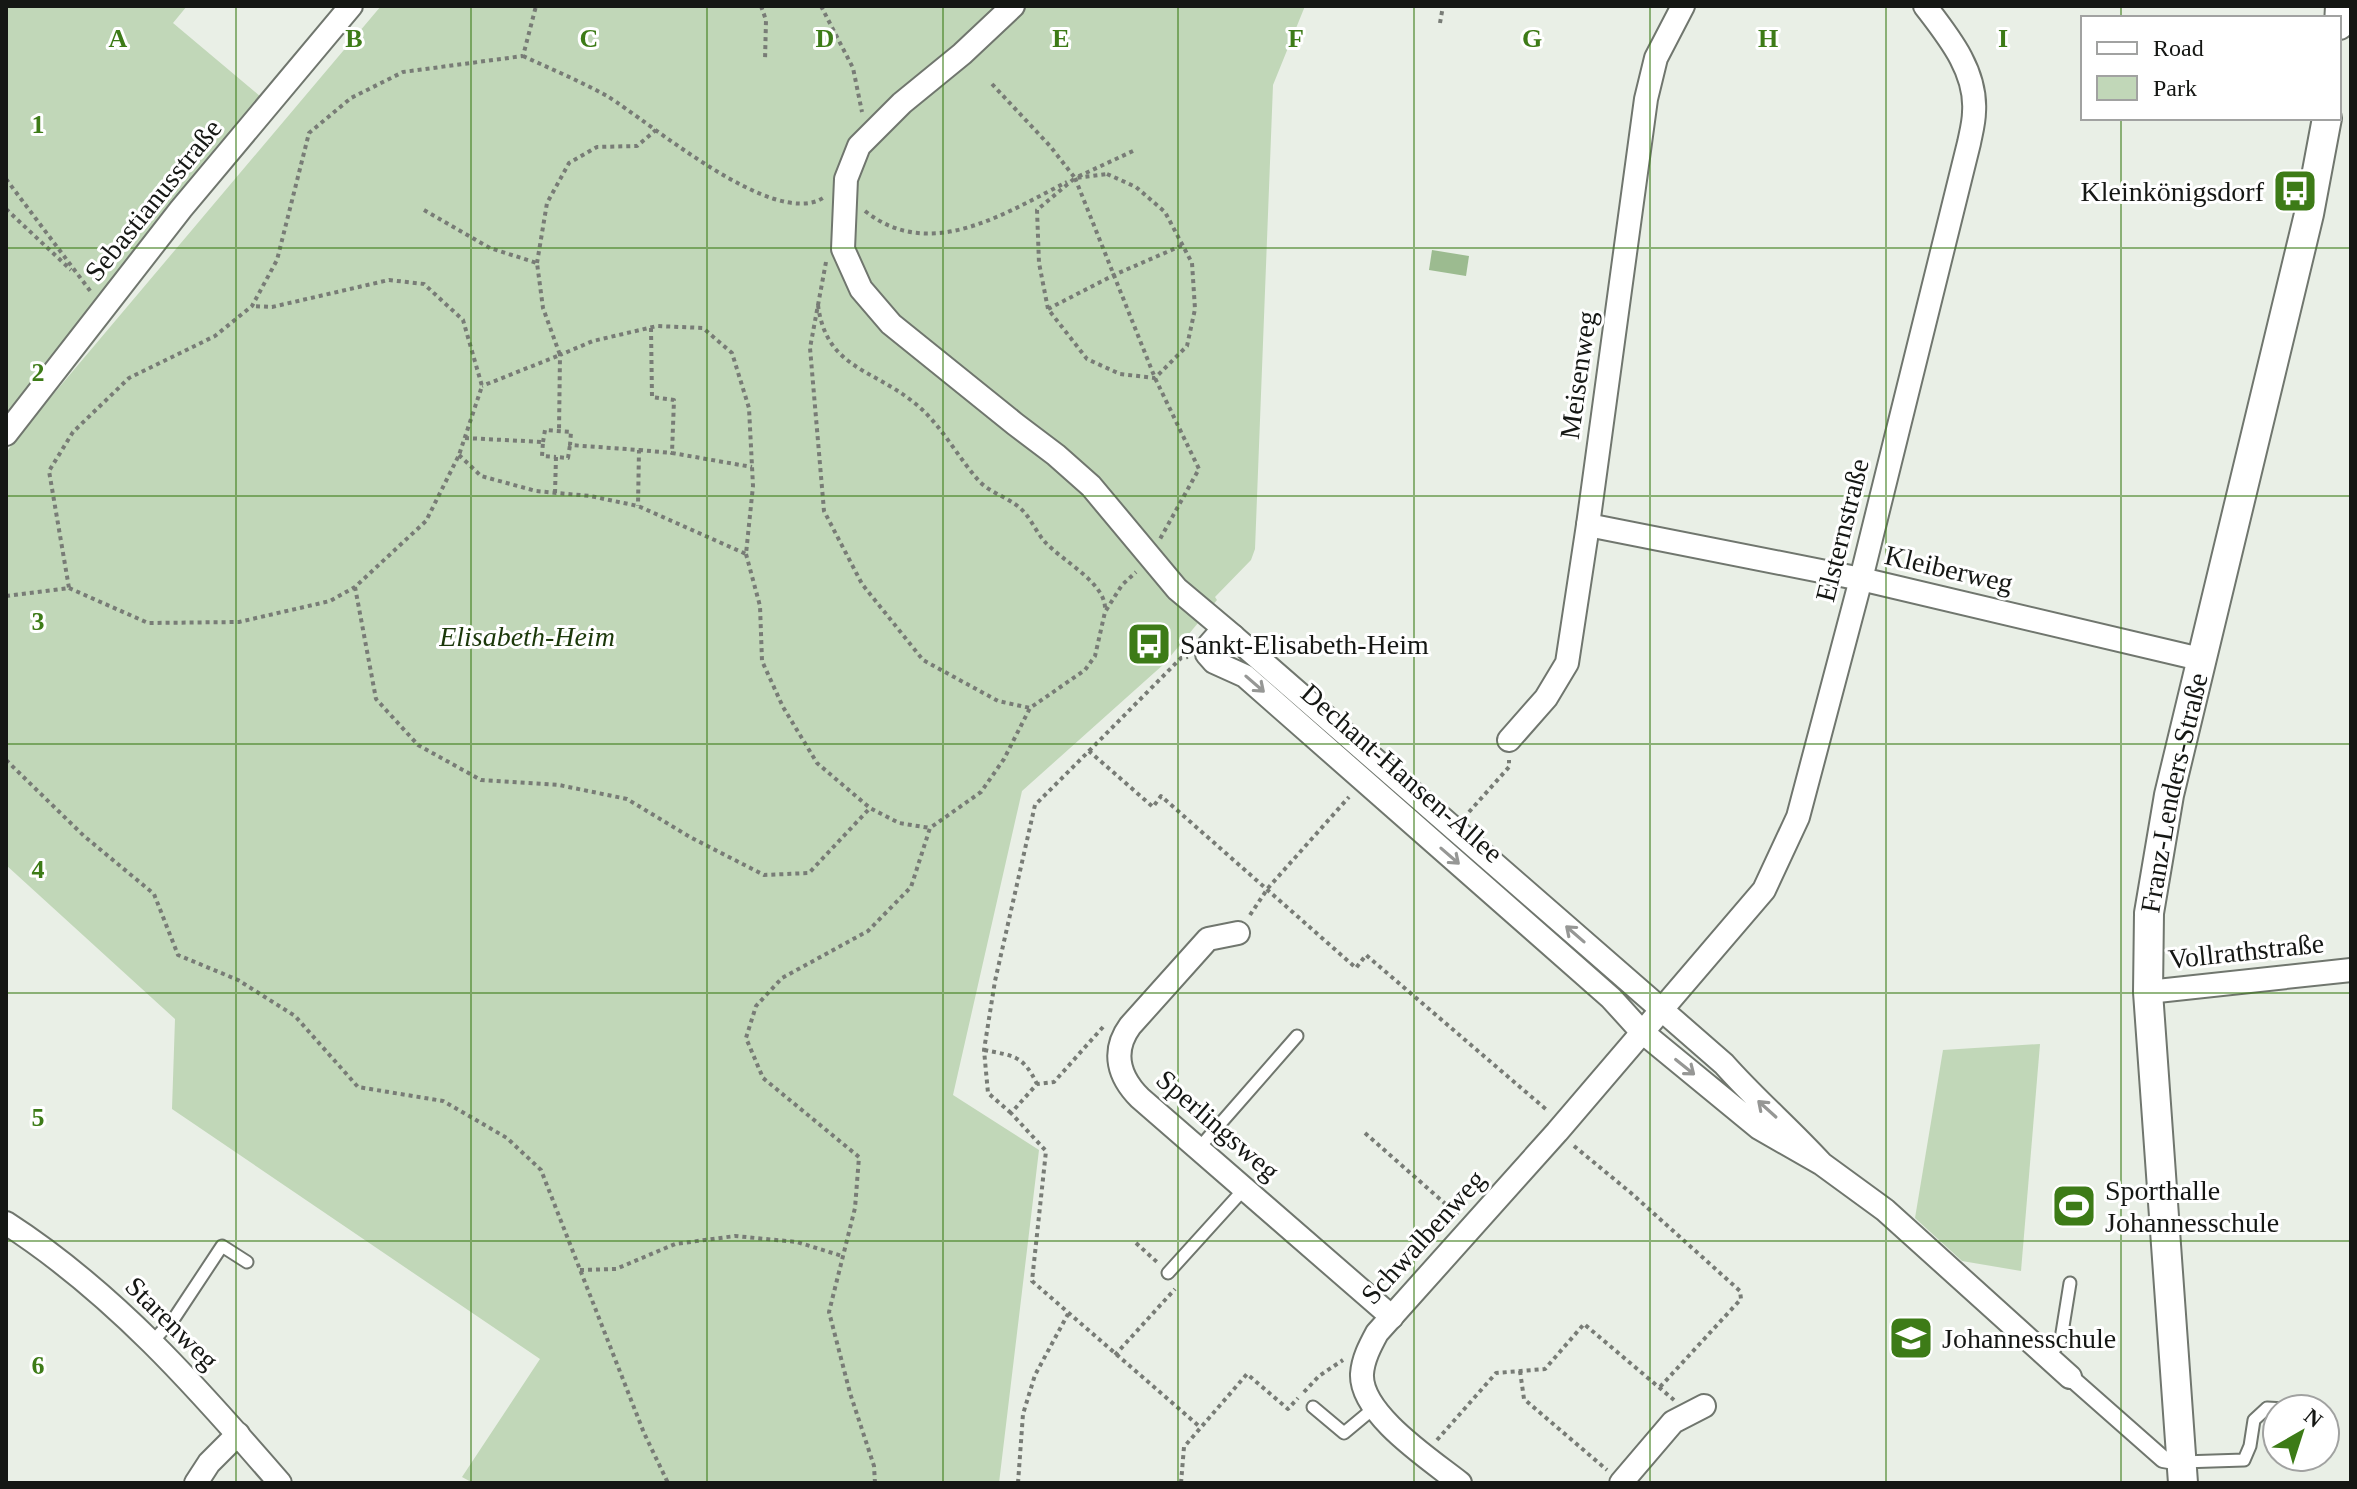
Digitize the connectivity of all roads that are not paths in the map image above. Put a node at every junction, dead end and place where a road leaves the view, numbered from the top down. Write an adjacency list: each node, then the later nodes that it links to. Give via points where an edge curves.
1 (351, 6): 6 (street, Sebastianusstraße, via 181,209)
2 (1013, 6): 9 (street, Dechant-Hansen-Allee, via 859,146 846,179 843,249 861,289 891,324 1091,486 1177,589)
3 (1683, 6): 7 (street, Meisenweg, via 1656,58 1646,99)
4 (1925, 6): 8 (street, Elsternstraße, via 1962,60 1975,110)
5 (2327, 120): 10 (street, Franz-Lenders-Straße, via 2309,214)
6 (6, 434)
7 (1588, 525): 8 (street, Kleiberweg); 11 (street, Meisenweg, via 1567,663 1546,698)
8 (1861, 579): 10 (street, Kleiberweg); 15 (street, Elsternstraße, via 1791,834 1764,890)
9 (1233, 636): 15 (street, Dechant-Hansen-Allee, one-way to 9); 16 (street, Dechant-Hansen-Allee, one-way to 16, via 1216,637 1209,645 1207,654 1214,662 1245,676 1611,998)
10 (2200, 659): 14 (street, Franz-Lenders-Straße, via 2158,851 2149,913)
11 (1509, 740)
12 (1238, 933): 18 (street, Sperlingsweg, via 1208,939 1130,1026 1119,1050 1128,1086)
13 (2351, 970): 14 (street, Vollrathstraße)
14 (2148, 992): 34 (street, Franz-Lenders-Straße)
15 (1661, 1009): 16 (street, Elsternstraße); 19 (street, Dechant-Hansen-Allee, one-way to 15, via 1724,1064)
16 (1641, 1031): 19 (street, Dechant-Hansen-Allee, one-way to 19, via 1759,1128); 25 (street, Schwalbenweg)
17 (1297, 1036): 18 (lane)
18 (1199, 1148): 20 (street, Sperlingsweg)
19 (1822, 1164): 27 (street, Dechant-Hansen-Allee, via 1885,1210)
20 (1245, 1188): 23 (lane); 25 (street, Sperlingsweg)
21 (6, 1223): 26 (street, Starenweg, via 115,1305)
22 (247, 1262): 26 (lane, via 222,1246)
23 (1168, 1273)
24 (2070, 1283): 27 (lane, via 2061,1339)
25 (1392, 1317): 30 (street, Schwalbenweg, via 1377,1333 1364,1362 1364,1391)
26 (152, 1342): 33 (street, Starenweg)
27 (2049, 1358): 28 (street, Dechant-Hansen-Allee)
28 (2070, 1377): 34 (street, Dechant-Hansen-Allee)
29 (1313, 1407): 30 (lane, via 1344,1433)
30 (1374, 1408): 37 (street)
31 (1695, 1410): 38 (street, via 1673,1422)
32 (2261, 1414): 34 (lane, via 2254,1420 2244,1460)
33 (238, 1434): 35 (street); 36 (street, Starenweg)
34 (2182, 1473)
35 (196, 1483)
36 (280, 1483)
37 (1460, 1483)
38 (1621, 1483)

